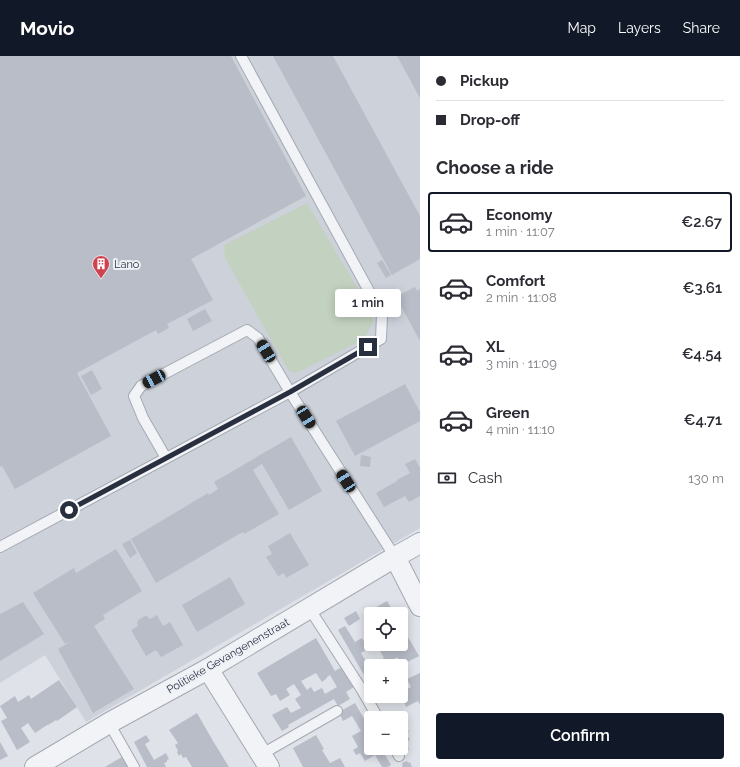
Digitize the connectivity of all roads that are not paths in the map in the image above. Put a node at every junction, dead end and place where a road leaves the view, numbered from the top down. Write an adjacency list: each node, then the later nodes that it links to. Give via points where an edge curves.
1 (241, 56): 2 (lane, via 382,314 381,339)
2 (290, 392): 3 (lane); 3 (lane, via 258,338 247,330 141,386 134,396 143,418); 6 (lane)
3 (166, 458): 5 (lane)
4 (420, 543): 6 (street, Politieke Gevangenenstraat)
5 (0, 547)
6 (395, 557): 7 (street); 8 (street, Politieke Gevangenenstraat)
7 (420, 606)
8 (309, 608): 9 (street, Politieke Gevangenenstraat); 10 (lane)
9 (208, 669): 12 (street, Politieke Gevangenenstraat); 13 (street)
10 (374, 711)
11 (337, 712): 13 (lane)
12 (109, 724): 14 (street, Politieke Gevangenenstraat); 15 (lane)
13 (266, 761)
14 (35, 767)
15 (134, 767)

